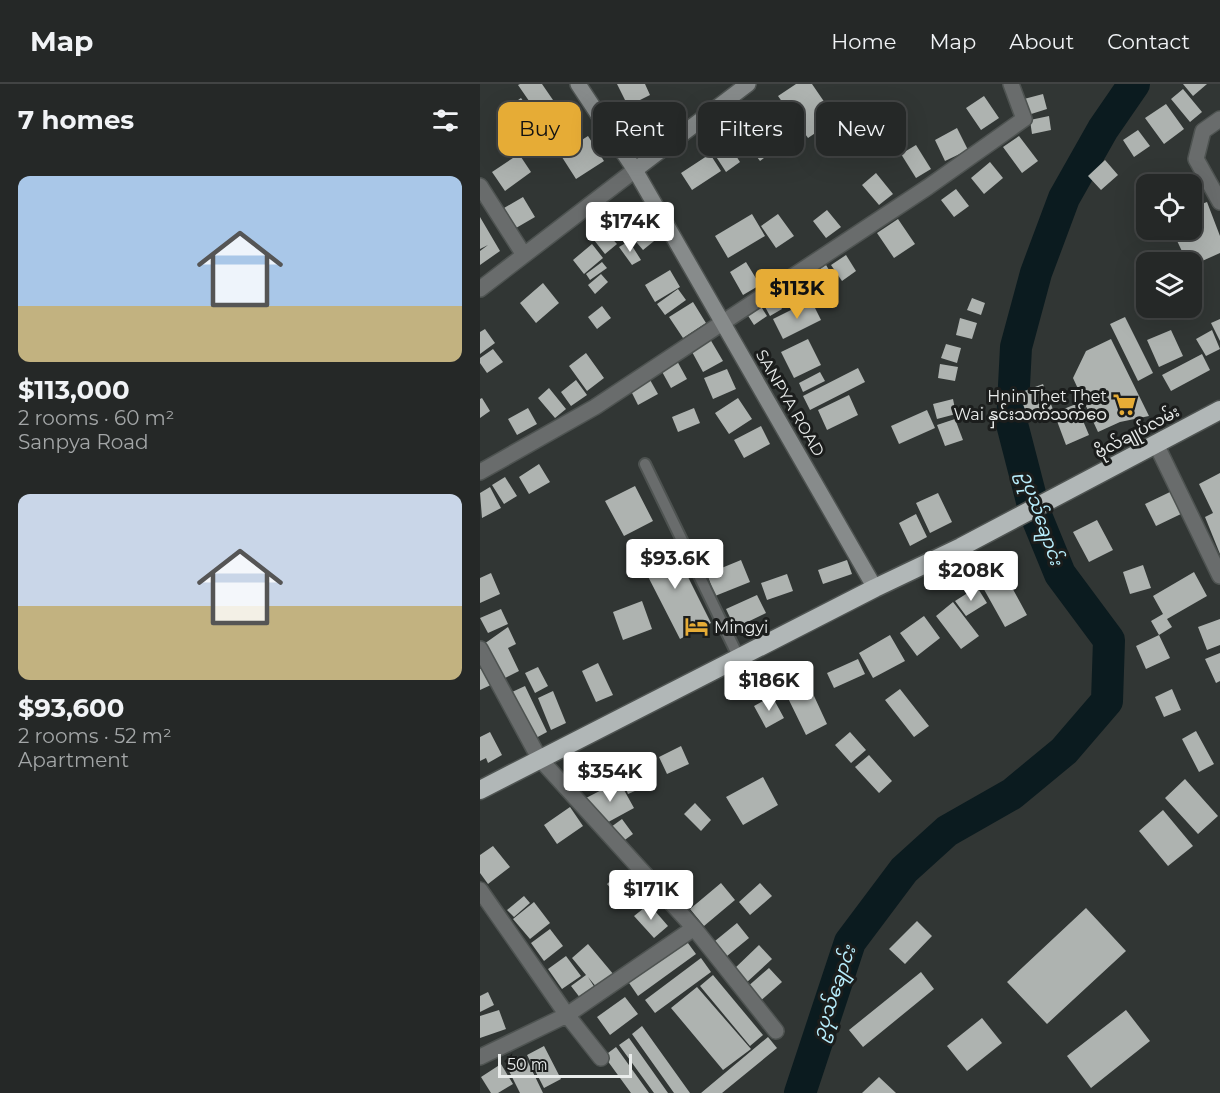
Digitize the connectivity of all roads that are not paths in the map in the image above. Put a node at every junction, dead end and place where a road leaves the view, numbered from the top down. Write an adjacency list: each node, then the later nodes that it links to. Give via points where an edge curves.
1 (578, 84): 5 (street, SANPYA ROAD)
2 (748, 84): 5 (street)
3 (1011, 84): 10 (street, via 1024,119 928,188)
4 (1220, 119): 7 (street, via 1203,131 1196,159)
5 (635, 170): 8 (street); 10 (street, SANPYA ROAD)
6 (480, 186): 8 (street)
7 (1220, 202)
8 (524, 255): 9 (street)
9 (480, 289)
10 (723, 322): 14 (street, via 595,407); 16 (street, SANPYA ROAD)
11 (1220, 410): 12 (highway, ဗိုလ်ချုပ်လမ်း)
12 (1156, 444): 15 (street); 16 (highway, ဗိုလ်ချုပ်လမ်း)
13 (645, 464): 18 (lane)
14 (480, 472)
15 (1220, 576)
16 (875, 588): 18 (highway, ဗိုလ်ချုပ်လမ်း)
17 (481, 655): 19 (street)
18 (739, 658): 19 (highway, ဗိုလ်ချုပ်လမ်း)
19 (539, 758): 20 (highway, ဗိုလ်ချုပ်လမ်း); 22 (street)
20 (480, 790)
21 (480, 890): 23 (street)
22 (694, 928): 23 (street); 24 (street)
23 (567, 1015): 25 (street); 26 (street)
24 (776, 1031)
25 (480, 1057)
26 (601, 1058)

